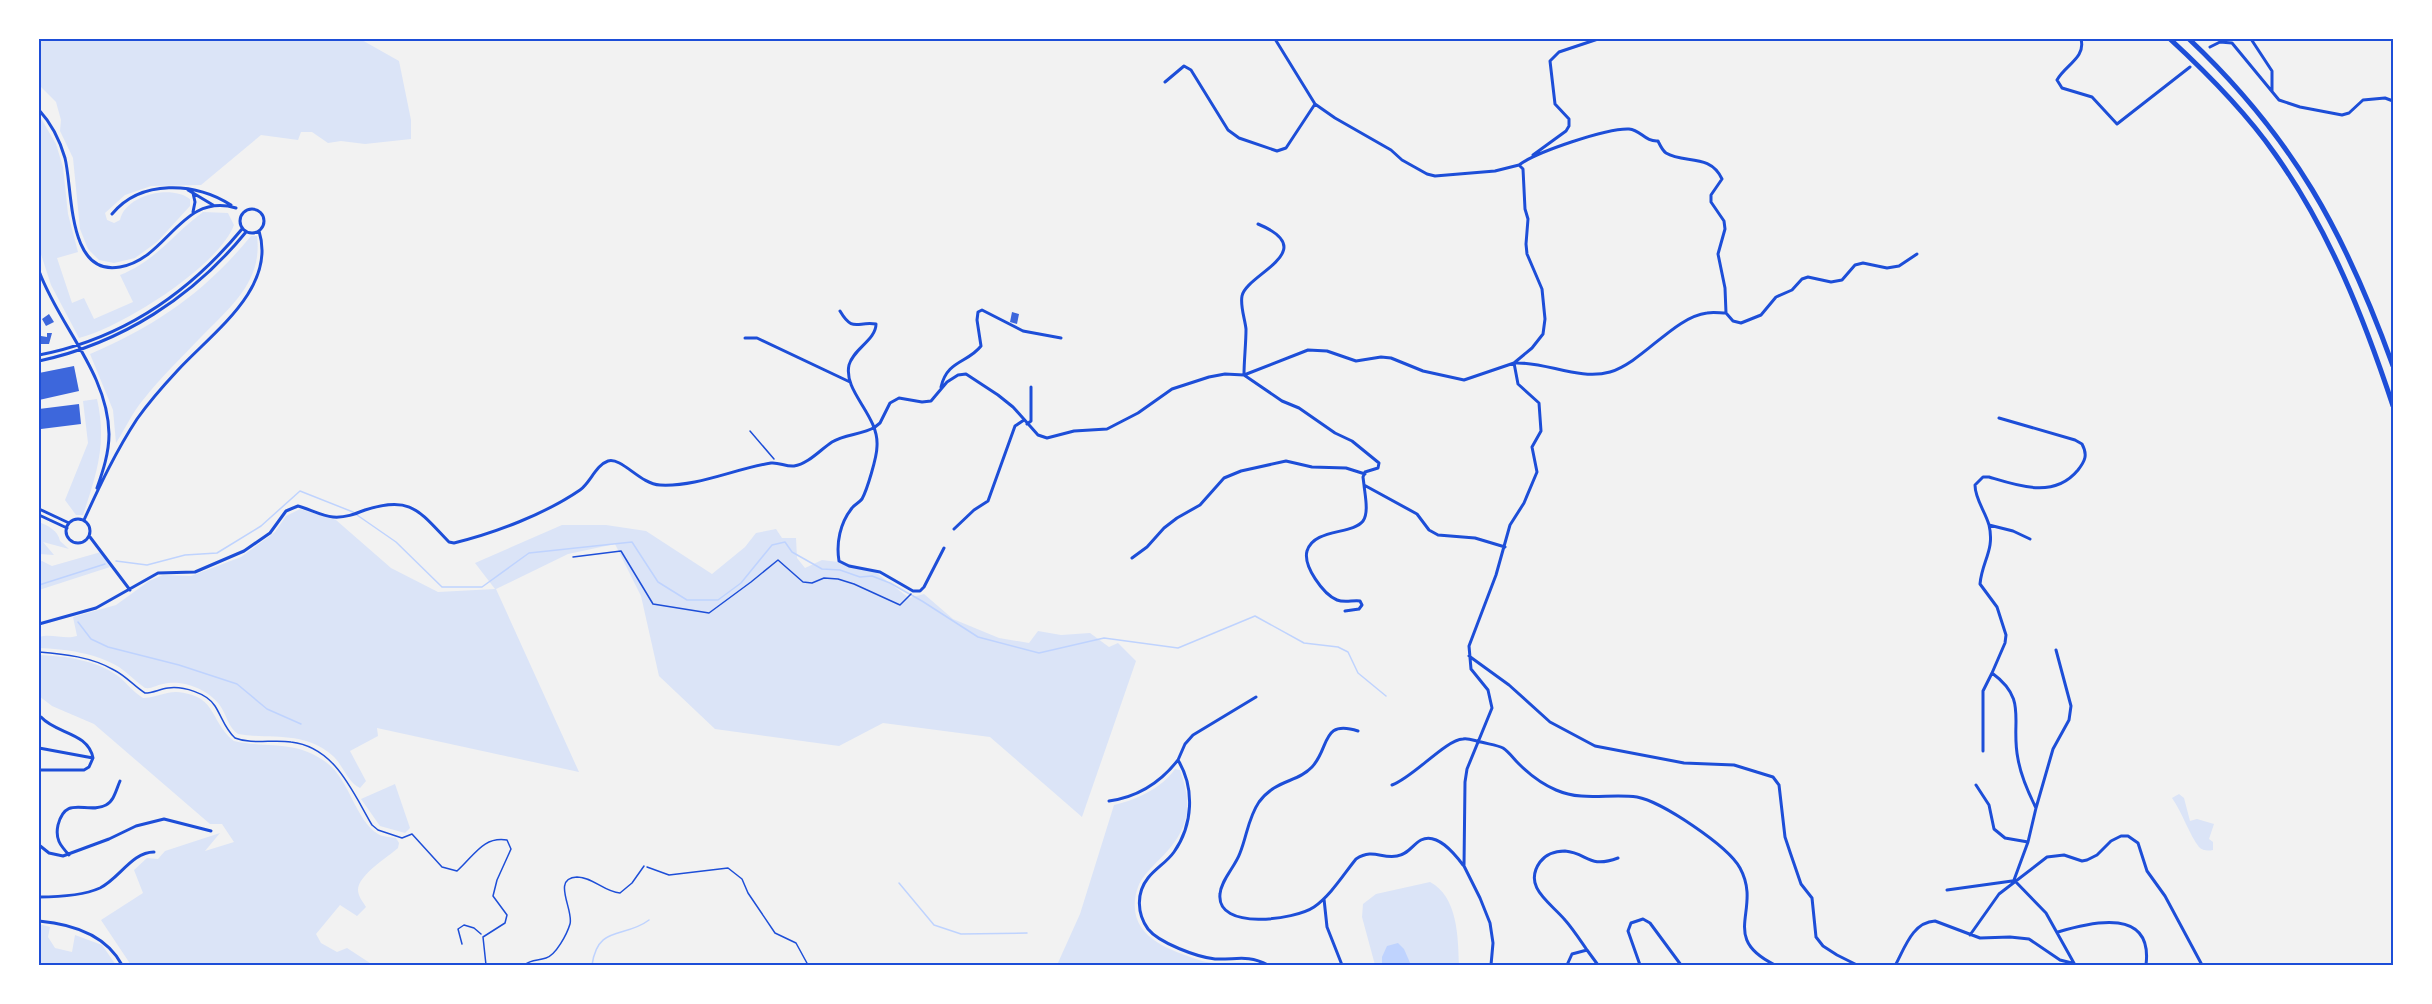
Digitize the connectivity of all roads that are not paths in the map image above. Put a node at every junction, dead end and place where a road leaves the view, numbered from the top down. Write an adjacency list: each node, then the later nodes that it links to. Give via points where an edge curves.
1 (1275, 39): 12 (street)
2 (1598, 39): 14 (street, via 1559,52 1550,61 1555,104 1569,119 1569,126)
3 (2081, 39): 8 (street, via 2080,54 2057,80 2062,88 2091,97 2117,124)
4 (2170, 39): 43 (highway, via 2236,105 2300,192 2361,317)
5 (2189, 39): 38 (highway, via 2251,102 2312,187 2346,249)
6 (2251, 39): 10 (street, via 2272,70)
7 (2210, 47): 10 (street, via 2220,42 2232,43)
8 (2190, 67)
9 (1165, 82): 12 (street, via 1184,66 1191,70 1228,130 1239,138 1277,151 1286,148)
10 (2272, 92): 11 (street, via 2279,100 2300,107 2342,115 2363,99)
11 (2393, 101)
12 (1315, 104): 15 (street, via 1426,174 1495,171)
13 (39, 110): 21 (street, via 61,146 78,240 93,261 112,268 132,264 163,242)
14 (1527, 159): 15 (street); 30 (street, via 1584,139 1629,129 1647,140 1658,141 1668,154 1699,160 1719,173 1721,183 1713,189 1711,202 1725,229 1718,254)
15 (1519, 165): 37 (street, via 1523,169 1528,219 1527,254 1542,289 1545,319 1543,334)
16 (186, 189): 17 (street); 19 (street, via 211,195); 22 (street, via 142,191 121,203)
17 (193, 193): 18 (street); 21 (street)
18 (213, 205): 19 (street); 21 (street)
19 (236, 208): 20 (street)
20 (243, 212): 24 (street, via 239,219); 25 (street, via 254,208 261,212 264,220)
21 (193, 213)
22 (112, 214)
23 (1258, 224): 39 (street, via 1282,239 1283,250 1279,259 1242,296 1246,329)
24 (242, 229): 26 (street); 33 (street, via 198,276 171,298 142,317)
25 (259, 231): 26 (street); 50 (street, via 261,266 253,285 229,319 177,370 138,417)
26 (246, 232): 34 (street, via 208,274 174,302)
27 (1917, 254): 30 (street, via 1899,266 1856,265 1842,280 1802,279 1792,290 1776,297 1761,315 1741,323)
28 (39, 271): 33 (street)
29 (840, 311): 40 (street, via 850,324 873,323 877,327 852,358)
30 (1726, 313): 37 (street, via 1706,313 1690,319 1610,372 1595,374)
31 (745, 338): 40 (street, via 757,338)
32 (1061, 338): 42 (street, via 1023,331 982,310 976,320 981,346 949,370)
33 (77, 345): 34 (street); 35 (street)
34 (80, 350): 36 (street); 50 (street, via 102,395 109,433 106,462)
35 (39, 355)
36 (39, 361)
37 (1514, 363): 39 (street, via 1464,380 1423,371 1390,358 1356,361 1319,349); 60 (street, via 1518,384 1539,403 1541,431 1532,447 1536,472 1510,525)
38 (2393, 366)
39 (1244, 375): 46 (street, via 1209,377 1172,389 1107,429 1047,438); 48 (street, via 1377,458 1378,468)
40 (850, 382): 47 (street)
41 (1031, 387): 46 (street)
42 (941, 389): 45 (street, via 958,375 966,375 998,396); 47 (street, via 931,400 899,398 890,403)
43 (2393, 406)
44 (1999, 418): 55 (street, via 2074,440 2082,444 2086,455 2072,477 2053,487 2031,489 1989,477 1978,480 1975,492)
45 (1024, 420): 46 (street); 57 (street, via 1015,426 988,501)
46 (1027, 424)
47 (875, 427): 61 (street, via 877,449 863,497 849,512 838,537 839,561 880,572 920,591); 63 (street, via 832,442 793,466 775,463 686,483 648,484 622,464 607,462 569,496 496,532 454,543 404,504 333,517 298,506 286,511 270,533 244,551 195,572 158,573)
48 (1365, 474): 49 (street); 62 (street, via 1286,461 1241,471 1224,478 1200,505 1164,528)
49 (1364, 485): 60 (street, via 1417,513 1429,530 1438,535 1475,538); 64 (street, via 1366,512 1361,524 1322,537 1307,551 1311,571 1329,594 1338,601 1360,601 1362,605)
50 (93, 500): 53 (street)
51 (39, 509): 54 (street)
52 (39, 515): 56 (street)
53 (84, 520): 54 (street); 58 (street)
54 (69, 523): 56 (street)
55 (1989, 525): 59 (street); 69 (street, via 1989,557 1980,584 1997,607 2006,635)
56 (67, 528): 58 (street, via 73,542 81,543)
57 (954, 530)
58 (90, 536): 63 (street)
59 (2030, 539)
60 (1506, 547): 68 (street, via 1469,646)
61 (944, 548)
62 (1132, 558)
63 (130, 590): 65 (street, via 96,608)
64 (1345, 611)
65 (39, 624)
66 (2056, 650): 83 (street, via 2071,706)
67 (39, 652): 103 (lane, via 65,654 106,666 145,693 172,687 193,692 213,703 236,738 293,742 318,753 338,768 372,825 402,838 412,834 442,867 457,871 484,843 507,840 511,849 493,896 507,915 505,923 483,937)
68 (1469, 656): 73 (street, via 1471,669 1492,701 1491,714); 113 (street, via 1550,722 1595,746 1684,763 1734,765 1773,777 1779,785 1785,837 1801,884 1812,898 1816,937 1837,956)
69 (1992, 673): 75 (street, via 1983,691); 83 (street, via 2004,682 2015,700 2018,759 2025,788)
70 (1256, 698): 77 (street, via 1192,735)
71 (41, 717): 76 (street, via 85,742)
72 (1358, 731): 95 (street, via 1343,727 1331,732 1313,767 1275,786 1261,800 1220,895 1221,905 1228,913 1250,918 1291,917)
73 (1478, 741): 80 (street, via 1456,740 1409,777); 91 (street, via 1465,782); 112 (street, via 1504,749 1534,777 1558,791 1586,797 1631,796 1647,800 1668,809 1715,842 1734,860 1744,878 1748,899 1746,942 1755,954)
74 (39, 748): 76 (street)
75 (1983, 751)
76 (93, 758): 78 (street, via 84,770)
77 (1178, 760): 82 (street, via 1150,787); 105 (street, via 1189,792 1188,820 1174,852 1143,885 1139,905 1143,921 1156,937 1191,952 1216,959 1253,959)
78 (39, 770)
79 (120, 781): 88 (street, via 113,799 104,806 72,807 63,814 57,839)
80 (1392, 785)
81 (1976, 785): 85 (street, via 1989,805 1994,829 2005,838)
82 (1109, 801)
83 (2036, 808): 85 (street)
84 (211, 831): 88 (street, via 164,819 136,826)
85 (2028, 842): 92 (street)
86 (39, 845): 88 (street, via 57,857)
87 (154, 852): 94 (street, via 140,855 99,888)
88 (69, 855)
89 (1618, 858): 99 (street, via 1588,861 1569,852 1556,852 1544,858 1536,870 1538,892 1566,920)
90 (644, 866): 104 (lane, via 620,893 609,892 590,880 575,877 566,881 564,896 571,913 566,932 554,952)
91 (1464, 866): 95 (street, via 1448,848 1427,838 1403,854 1362,855); 107 (street, via 1490,922)
92 (2014, 880): 93 (street); 97 (street, via 2046,913); 98 (street, via 1999,894); 116 (street, via 2047,857 2064,855 2087,860 2121,836 2134,838 2147,871)
93 (1947, 890)
94 (39, 897)
95 (1324, 899): 106 (street, via 1327,927)
96 (39, 921): 102 (street, via 99,938)
97 (2058, 932): 101 (street); 115 (street, via 2083,924 2130,926 2142,934 2146,943)
98 (1970, 936): 100 (street, via 1935,921 1928,922 1916,929); 101 (street, via 2029,939 2060,960)
99 (1587, 950): 108 (street, via 1572,954); 109 (street)
100 (1898, 964): 114 (street)
101 (2074, 964)
102 (122, 965)
103 (486, 965)
104 (524, 965)
105 (1268, 965)
106 (1342, 965)
107 (1491, 965)
108 (1567, 965)
109 (1598, 965)
110 (1640, 965): 111 (street, via 1628,931 1631,923 1639,919 1650,923)
111 (1681, 965)
112 (1775, 965)
113 (1857, 965)
114 (1891, 965)
115 (2146, 965)
116 (2202, 965)

